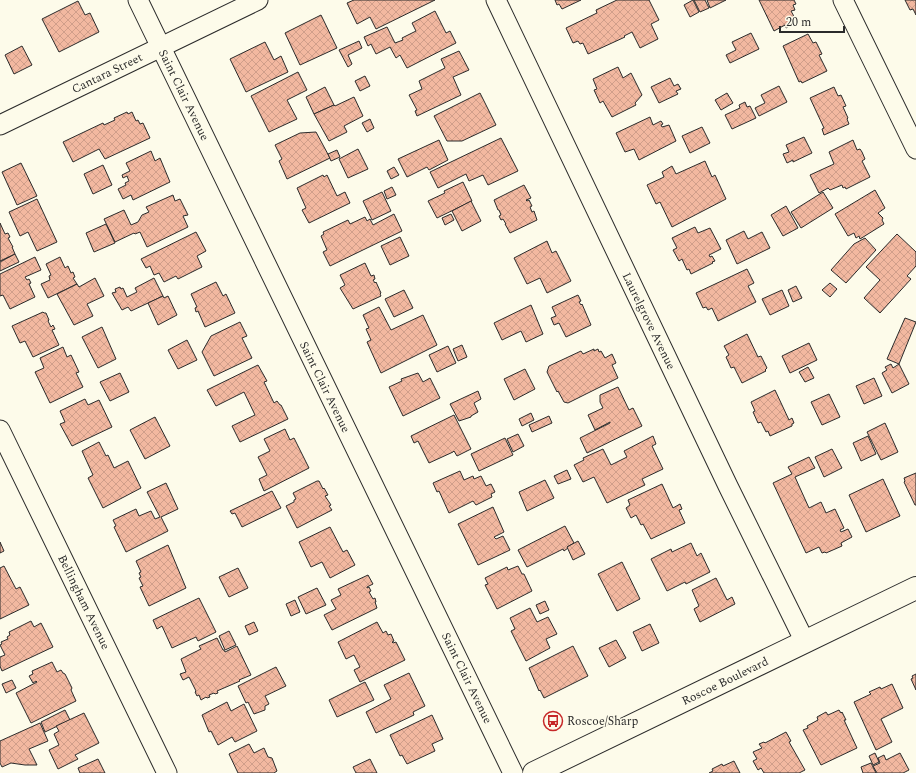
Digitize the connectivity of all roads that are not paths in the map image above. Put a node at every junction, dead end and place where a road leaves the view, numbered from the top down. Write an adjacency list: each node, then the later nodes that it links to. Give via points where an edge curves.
1 (138, 0): 5 (street, Saint Clair Avenue)
2 (258, 0): 5 (street, Cantara Street)
3 (496, 0): 10 (street, Laurelgrove Avenue)
4 (843, 0): 7 (street)
5 (161, 46): 6 (street, Cantara Street); 12 (street, Saint Clair Avenue)
6 (0, 125)
7 (916, 148)
8 (0, 430): 11 (street, Bellingham Avenue)
9 (916, 588): 10 (main road, Roscoe Boulevard)
10 (804, 642): 13 (main road, Roscoe Boulevard)
11 (167, 773)
12 (512, 773)
13 (534, 773)

